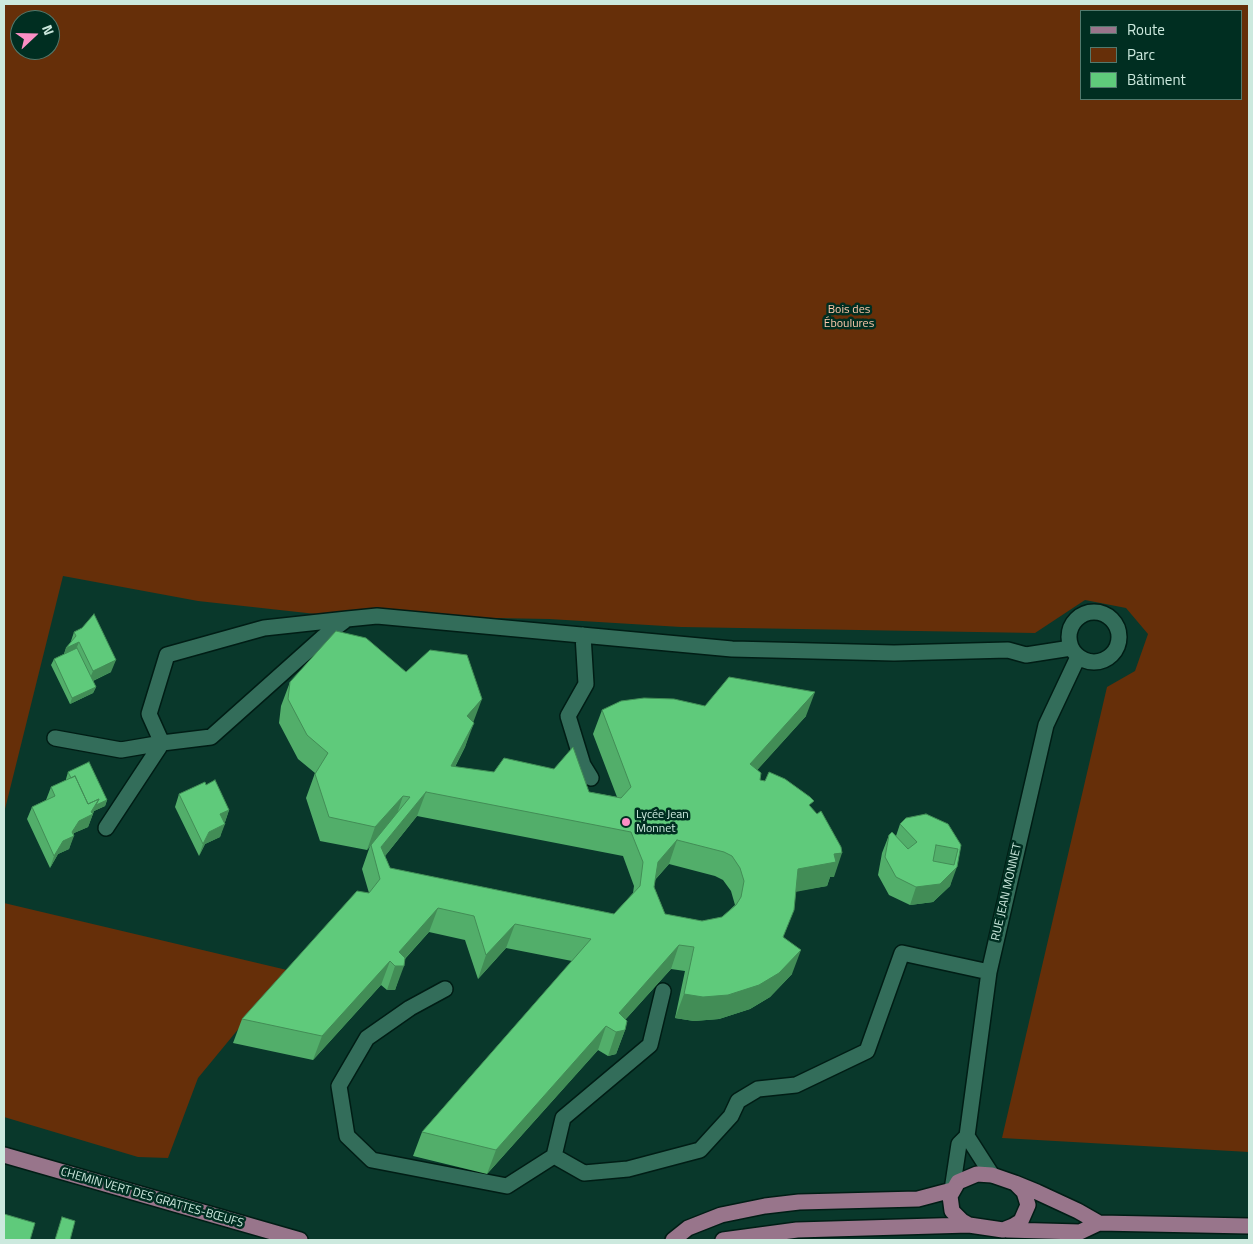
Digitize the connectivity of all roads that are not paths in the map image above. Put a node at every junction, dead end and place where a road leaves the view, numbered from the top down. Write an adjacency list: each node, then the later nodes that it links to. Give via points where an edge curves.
1 (347, 619): 2 (street, via 377,616); 4 (street, via 212,737); 4 (street, via 264,628 167,655 149,714)
2 (583, 635): 5 (street, via 586,684 568,716 583,765); 7 (street, RUE JEAN MONNET, via 732,649 860,652 1008,650 1026,655 1075,652 1046,725)
3 (55, 738): 4 (street, via 121,750)
4 (162, 743): 6 (street)
5 (591, 778)
6 (106, 828)
7 (990, 972): 10 (street, RUE JEAN MONNET); 12 (street, via 902,953 867,1050 796,1085 758,1090 738,1101 731,1116 700,1150 628,1169 584,1173)
8 (445, 989): 12 (street, via 410,1008 367,1038 339,1086 347,1136 372,1160 508,1186)
9 (663, 991): 12 (street, via 650,1045 563,1118)
10 (967, 1136): 13 (street); 15 (street, RUE JEAN MONNET, via 959,1144)
11 (4, 1155): 20 (main road, CHEMIN VERT DES GRATTES-BŒUFS)
12 (554, 1156)
13 (992, 1175): 14 (main road); 15 (main road, via 977,1174 958,1182)
14 (1015, 1184): 16 (main road); 19 (main road, via 1027,1198 1026,1213 1021,1221)
15 (952, 1190): 17 (main road, via 952,1211); 21 (main road, via 918,1199 765,1206 721,1215 688,1228)
16 (1099, 1223): 18 (main road); 19 (main road, via 1080,1232)
17 (969, 1225): 19 (main road); 22 (main road, via 797,1230)
18 (1249, 1226)
19 (1002, 1230)
20 (300, 1240)
21 (673, 1240)
22 (723, 1240)

